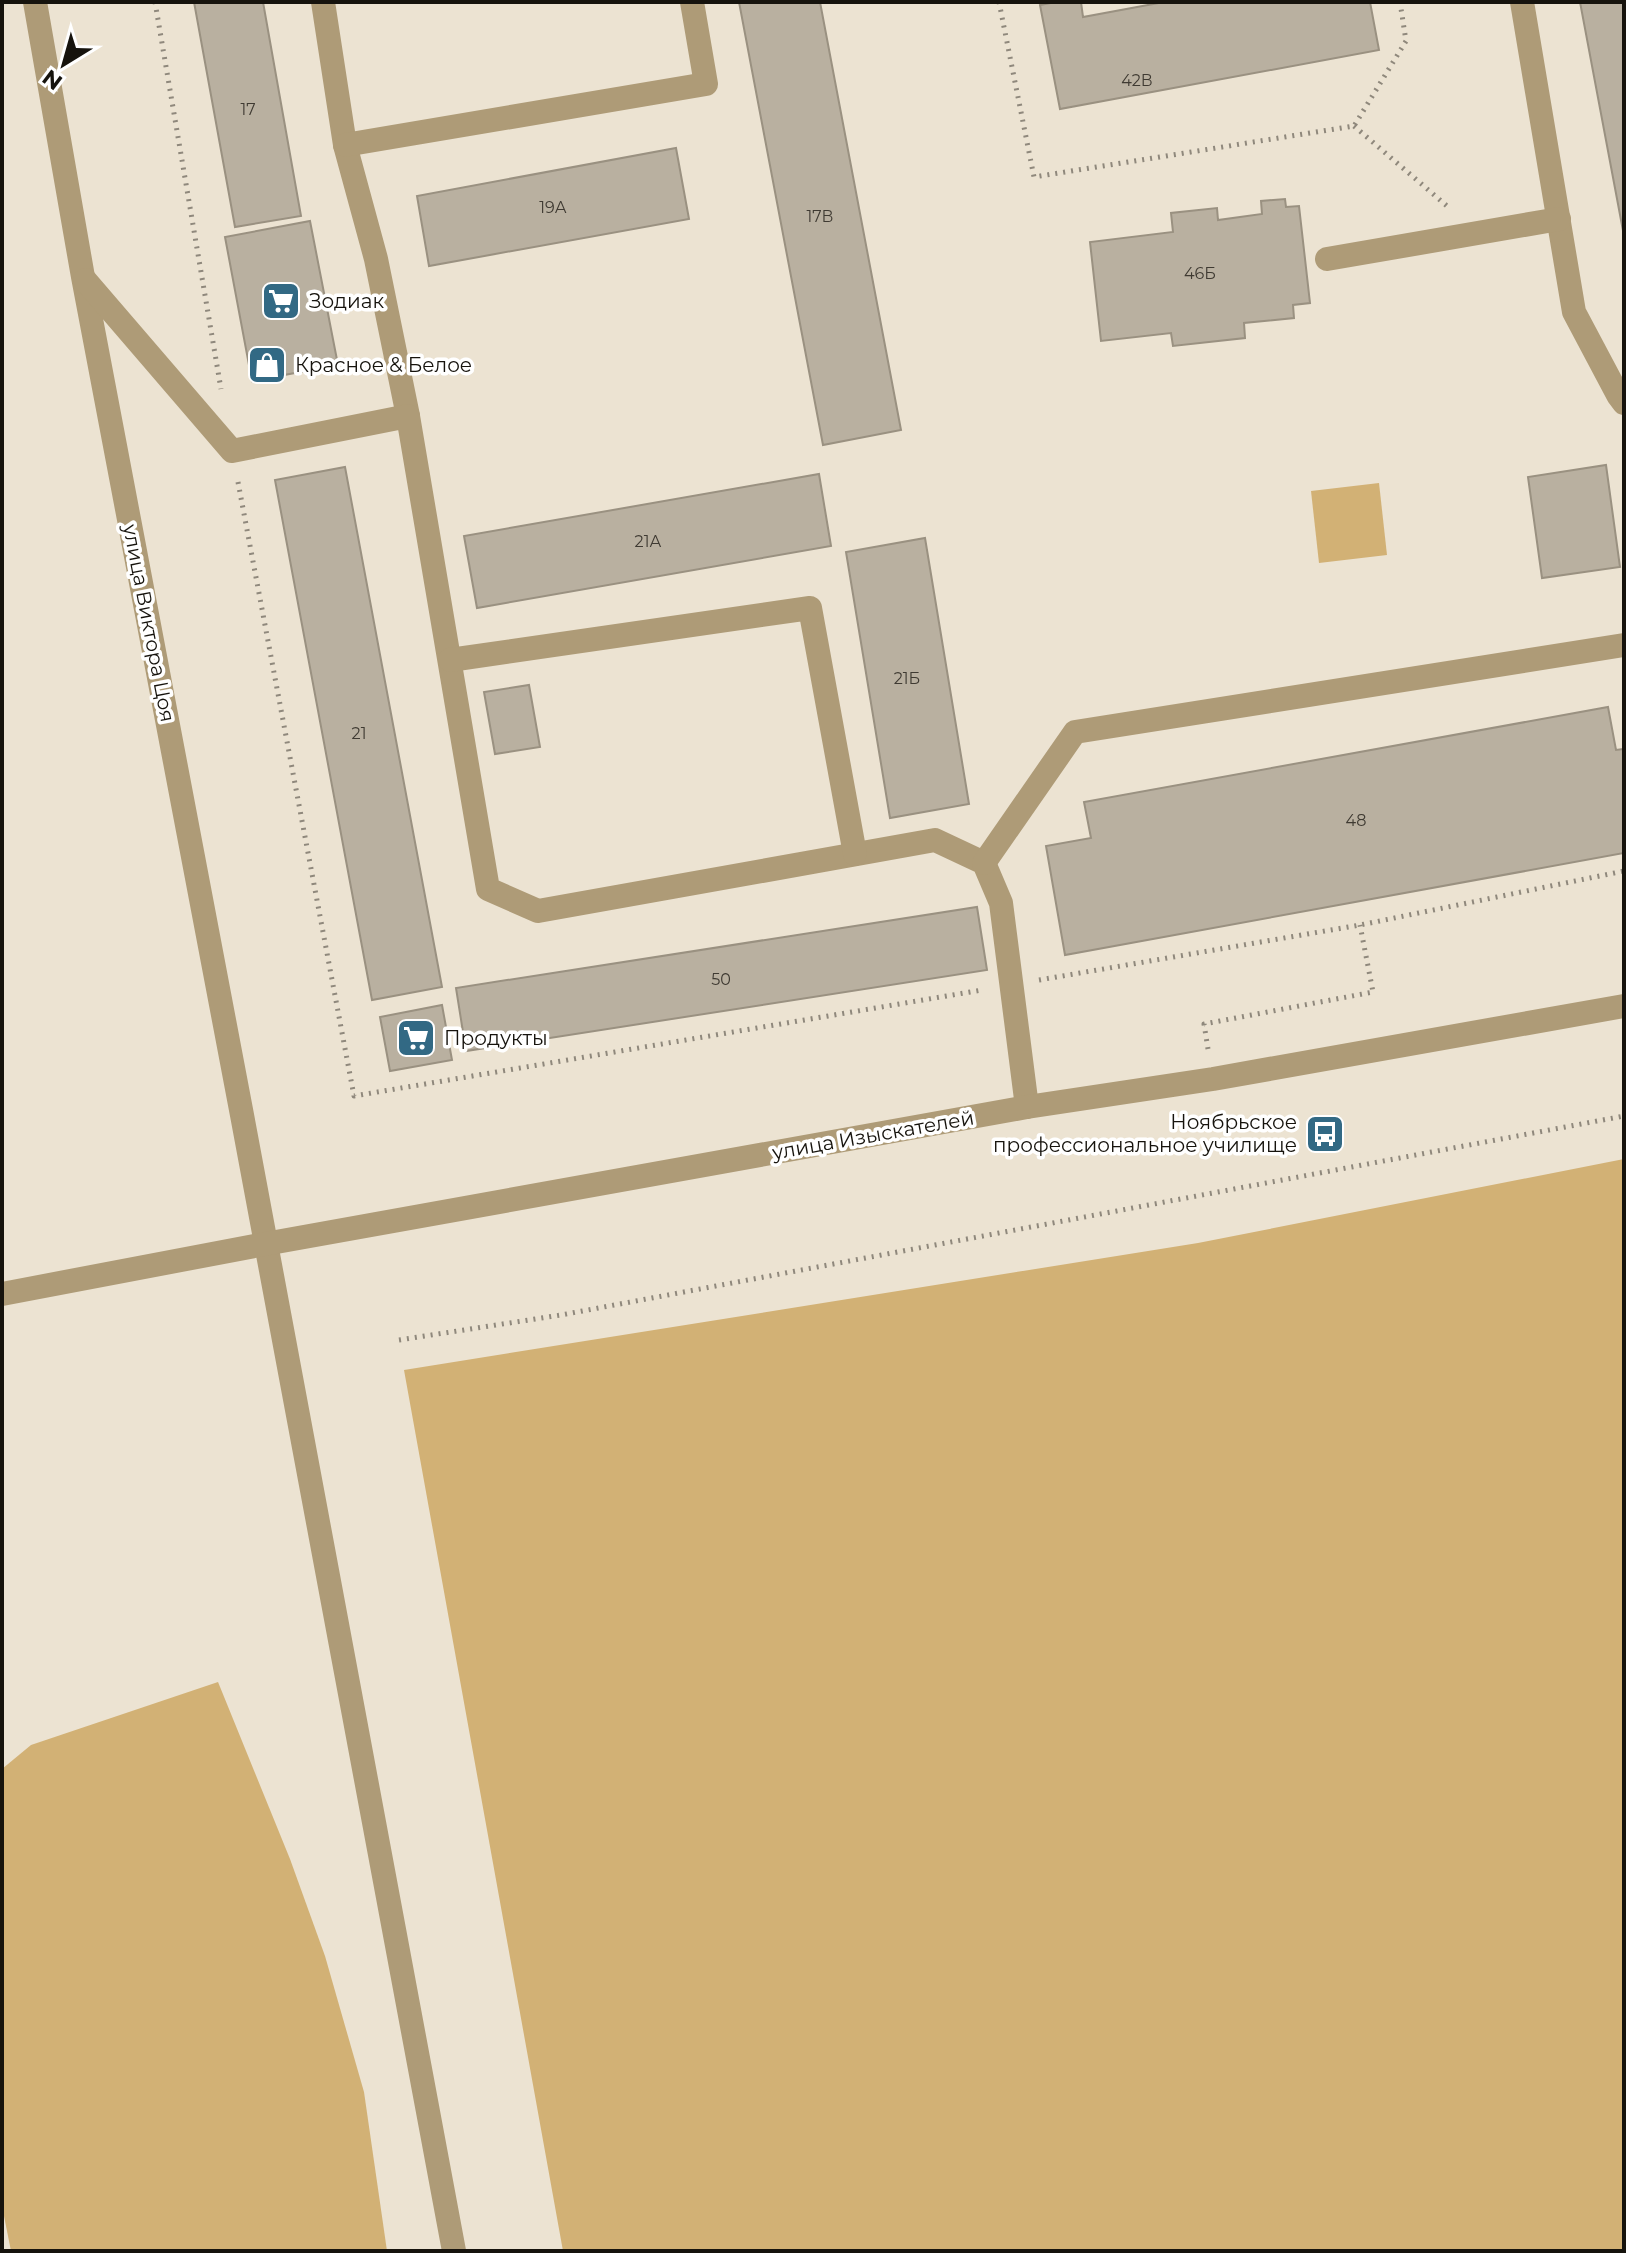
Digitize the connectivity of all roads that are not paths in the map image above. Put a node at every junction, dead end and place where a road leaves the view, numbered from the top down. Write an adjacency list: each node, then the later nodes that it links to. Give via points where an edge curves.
1 (35, 2): 8 (street, улица Виктора Цоя)
2 (323, 2): 5 (street)
3 (692, 2): 5 (street, via 706,84)
4 (1522, 2): 6 (street)
5 (345, 145): 10 (street, via 376,259)
6 (1559, 219): 7 (street); 9 (street, via 1574,312)
7 (1327, 259)
8 (83, 277): 10 (street, via 232,451); 17 (street, улица Виктора Цоя)
9 (1624, 403)
10 (408, 416): 12 (street)
11 (1624, 645): 14 (street, via 1075,732)
12 (450, 660): 13 (street, via 488,889 538,911); 13 (street, via 810,608)
13 (855, 854): 14 (street, via 935,840)
14 (984, 863): 16 (street, via 1001,903)
15 (1624, 1006): 16 (street, улица Изыскателей)
16 (1027, 1107): 17 (street, улица Изыскателей)
17 (265, 1244): 18 (street, улица Изыскателей); 19 (street, улица Виктора Цоя)
18 (2, 1294)
19 (454, 2251)

